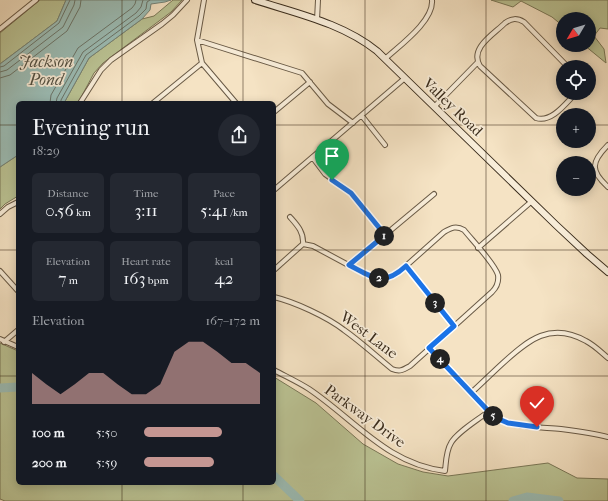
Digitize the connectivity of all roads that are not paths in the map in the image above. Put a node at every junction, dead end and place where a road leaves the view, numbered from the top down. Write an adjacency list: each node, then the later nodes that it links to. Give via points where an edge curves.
1 (36, 0): 8 (street)
2 (187, 0): 17 (street, via 162,24 111,60 101,70)
3 (204, 0): 9 (street)
4 (255, 0): 7 (street, Valley Road)
5 (318, 0): 7 (street)
6 (432, 0): 10 (street, via 431,10 422,25)
7 (317, 20): 10 (street, Valley Road, via 353,34)
8 (0, 29)
9 (197, 40): 13 (street); 15 (street, via 302,73)
10 (385, 58): 14 (street, Valley Road)
11 (561, 60): 12 (street, via 524,22 516,19 509,20 482,45 477,54)
12 (478, 62): 16 (street, via 539,119 552,116); 20 (street)
13 (202, 63): 18 (street); 19 (street)
14 (405, 78): 20 (street, Valley Road); 22 (street)
15 (310, 82): 21 (street); 23 (street, via 336,111)
16 (569, 100)
17 (81, 101)
18 (157, 101)
19 (234, 101)
20 (434, 107): 30 (street, Valley Road)
21 (276, 110)
22 (362, 116): 23 (street); 25 (street)
23 (353, 123): 26 (street)
24 (608, 145): 27 (street, via 598,156 595,168 599,179)
25 (385, 146)
26 (312, 158): 28 (street); 34 (street, via 325,174 351,193)
27 (608, 187)
28 (276, 188)
29 (434, 194): 34 (street)
30 (532, 201): 36 (street); 41 (street, Valley Road)
31 (16, 203): 32 (street)
32 (0, 214)
33 (290, 217): 35 (street, via 304,236)
34 (385, 235): 37 (street)
35 (303, 244): 37 (street, via 313,246); 39 (street)
36 (478, 248): 38 (street, West Lane, via 464,230 455,227 444,232); 44 (street, West Lane, via 498,275 498,283 492,292)
37 (349, 265): 38 (street, via 375,278 383,279 392,278)
38 (406, 266): 44 (street)
39 (276, 268)
40 (0, 271): 42 (street)
41 (608, 272)
42 (16, 288)
43 (276, 298): 48 (street, West Lane, via 325,318 398,371 410,366)
44 (454, 326): 48 (street, West Lane)
45 (16, 331): 46 (street)
46 (2, 340): 47 (street)
47 (16, 346)
48 (429, 348): 51 (street)
49 (608, 358): 51 (street, via 579,337 561,333 544,334 521,347)
50 (276, 371): 52 (street, Parkway Drive, via 308,389 379,445 405,460 430,469 446,471 450,444)
51 (471, 393): 52 (street)
52 (488, 411): 53 (street, via 494,417 508,423)
53 (608, 437)

